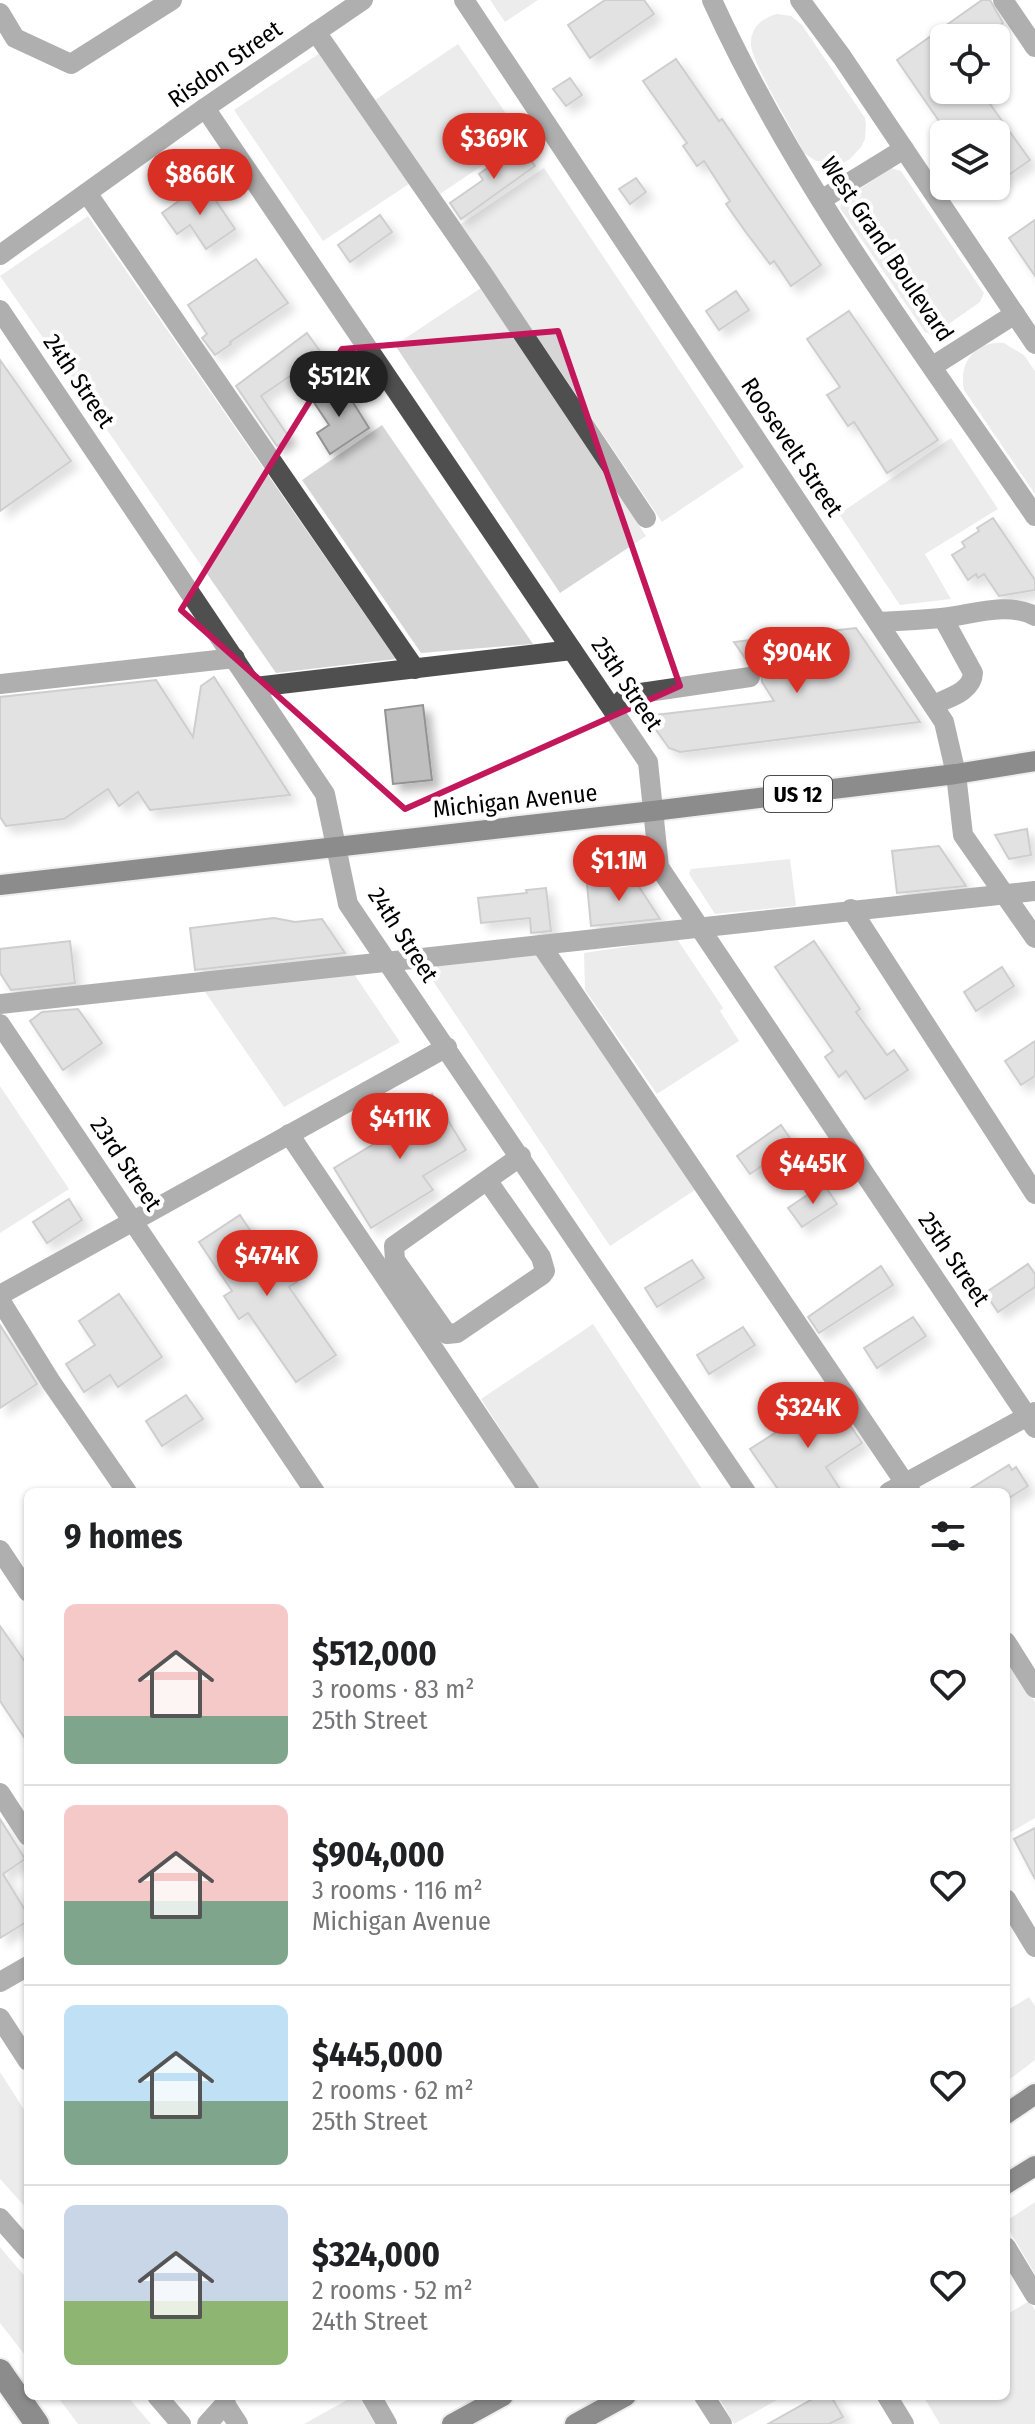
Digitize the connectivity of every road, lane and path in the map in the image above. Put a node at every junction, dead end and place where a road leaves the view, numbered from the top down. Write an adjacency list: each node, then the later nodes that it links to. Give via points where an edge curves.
1 (172, 0): 7 (street, via 71,64 15,38)
2 (363, 0): 8 (street, Risdon Street)
3 (464, 0): 23 (street, Roosevelt Street)
4 (712, 0): 13 (street, West Grand Boulevard, via 743,67)
5 (800, 0): 11 (street)
6 (1003, 0): 9 (street)
7 (0, 13)
8 (316, 32): 10 (street, Risdon Street); 20 (street)
9 (1035, 47)
10 (205, 108): 12 (street, Risdon Street); 24 (street, 25th Street)
11 (904, 149): 13 (street); 16 (street)
12 (87, 193): 14 (street, Risdon Street); 26 (street)
13 (821, 200): 18 (street, West Grand Boulevard)
14 (0, 255)
15 (0, 310): 25 (street, 24th Street)
16 (1015, 314): 17 (street); 18 (street)
17 (1035, 344)
18 (933, 366): 19 (street, West Grand Boulevard)
19 (1035, 516)
20 (646, 518)
21 (1035, 616): 22 (street, via 1007,609)
22 (943, 618): 23 (street); 30 (street, via 973,679 967,688)
23 (878, 622): 30 (street, Roosevelt Street)
24 (572, 650): 26 (street); 31 (street, 25th Street)
25 (235, 658): 28 (street); 29 (street, 24th Street)
26 (415, 669): 29 (street)
27 (750, 677): 31 (street, via 627,695)
28 (0, 684)
29 (255, 687): 35 (street, 24th Street, via 325,794)
30 (933, 705): 33 (street, Roosevelt Street, via 944,722)
31 (613, 710): 34 (street, 25th Street, via 648,762)
32 (1035, 761): 33 (main road, Michigan Avenue / US 12)
33 (956, 774): 34 (main road, Michigan Avenue / US 12); 38 (street, Roosevelt Street, via 963,835)
34 (653, 811): 35 (main road, Michigan Avenue / US 12); 40 (street, 25th Street, via 659,867)
35 (336, 847): 36 (main road, Michigan Avenue / US 12); 43 (street, 24th Street, via 348,904)
36 (0, 885)
37 (1035, 891): 38 (street)
38 (1005, 894): 39 (street); 41 (street, Roosevelt Street)
39 (851, 909): 40 (street); 50 (street)
40 (700, 929): 42 (street); 53 (street, 25th Street)
41 (1035, 938)
42 (541, 945): 43 (street); 58 (street)
43 (387, 960): 44 (street); 46 (street, 24th Street)
44 (0, 1004)
45 (0, 1024): 51 (street, 23rd Street)
46 (447, 1047): 47 (street); 48 (street, 24th Street)
47 (289, 1134): 51 (street); 56 (street)
48 (521, 1156): 49 (street); 57 (street, 24th Street)
49 (487, 1180): 49 (street, via 394,1246 395,1260 447,1334 457,1333 545,1271 541,1257)
50 (1035, 1194)
51 (133, 1221): 52 (street); 55 (street, 23rd Street)
52 (0, 1297): 54 (street)
53 (1033, 1419): 59 (street)
54 (124, 1488)
55 (312, 1488)
56 (527, 1488)
57 (743, 1488)
58 (901, 1488)
59 (904, 1488)
60 (0, 1550): 61 (street)
61 (24, 1586)
62 (1010, 1648): 63 (street)
63 (1035, 1688)
64 (0, 1793): 65 (street)
65 (24, 1830)
66 (1010, 1906): 67 (street)
67 (1035, 1947)
68 (24, 1968): 69 (street)
69 (0, 1982)
70 (0, 2018): 71 (street)
71 (24, 2055)
72 (1031, 2102): 73 (main road)
73 (1010, 2112)
74 (1035, 2166): 75 (main road)
75 (1010, 2182)
76 (0, 2218): 77 (street)
77 (24, 2245)
78 (1010, 2254): 79 (street)
79 (1035, 2295)
80 (0, 2371): 90 (highway)
81 (0, 2389): 89 (highway)
82 (160, 2400): 91 (street)
83 (226, 2400): 92 (street); 93 (street)
84 (373, 2400): 94 (street)
85 (496, 2400): 95 (main road)
86 (619, 2400): 96 (main road)
87 (707, 2400): 97 (street)
88 (889, 2400): 98 (street)
89 (29, 2424)
90 (37, 2424)
91 (181, 2424)
92 (207, 2424)
93 (238, 2424)
94 (387, 2424)
95 (452, 2424)
96 (575, 2424)
97 (722, 2424)
98 (904, 2424)

